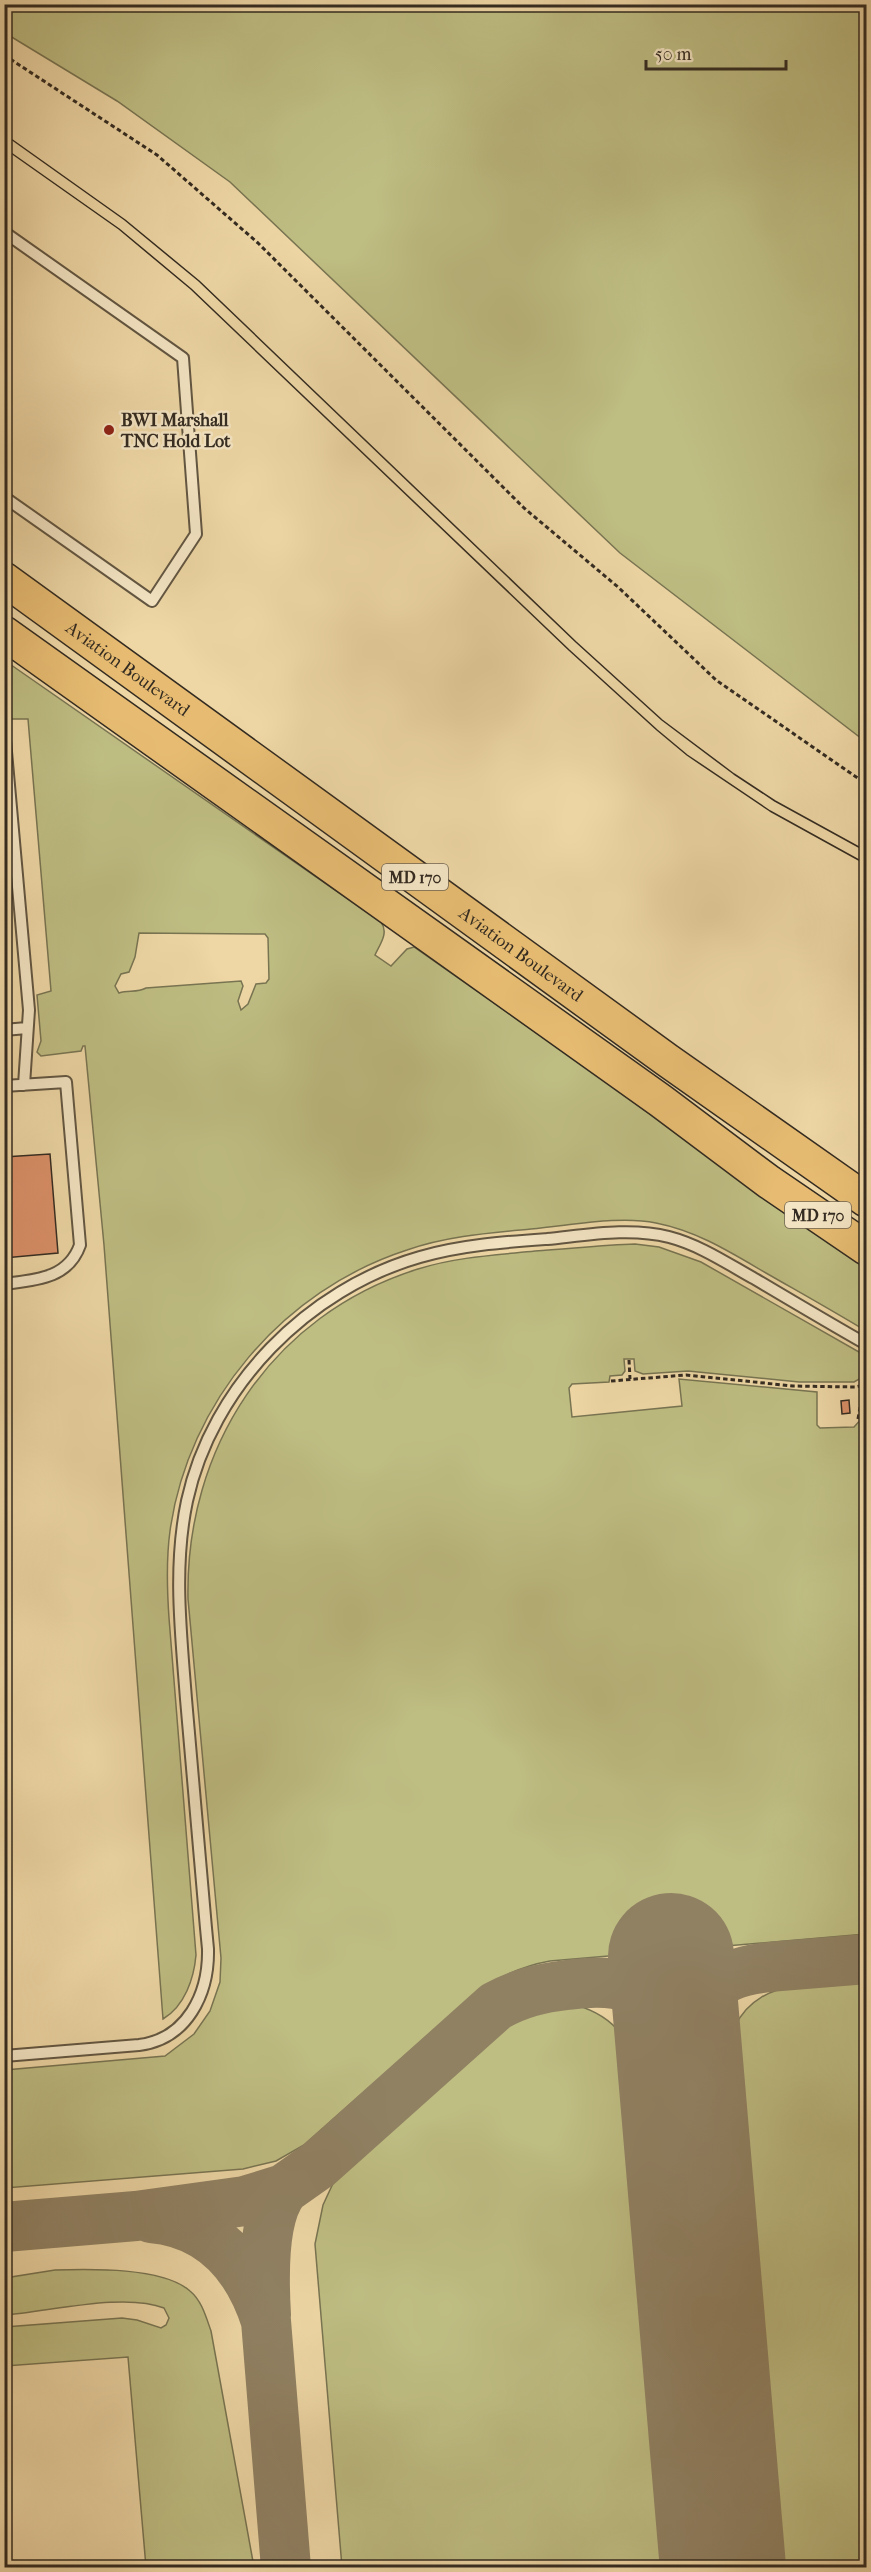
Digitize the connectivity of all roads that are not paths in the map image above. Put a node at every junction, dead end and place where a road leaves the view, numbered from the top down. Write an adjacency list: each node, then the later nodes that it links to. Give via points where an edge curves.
1 (4, 232): 2 (lane, via 183,358 196,534 152,601)
2 (4, 497)
3 (4, 579): 10 (main road, Aviation Boulevard / MD 170, via 657,1053)
4 (4, 633): 11 (main road, Aviation Boulevard / MD 170, via 769,1182)
5 (4, 729): 6 (lane)
6 (27, 1028): 7 (lane); 8 (lane)
7 (4, 1030)
8 (24, 1085): 9 (lane); 12 (lane, via 66,1082 80,1245 76,1258 47,1278)
9 (4, 1086)
10 (867, 1200)
11 (867, 1248)
12 (4, 1284)
13 (867, 1344): 14 (lane, via 697,1248 666,1236 634,1233 516,1241 434,1253 371,1275 299,1321 252,1369 216,1424 196,1471 182,1528 178,1586 208,1949 208,1974 202,1994 186,2020 170,2035 150,2044)
14 (4, 2056)

